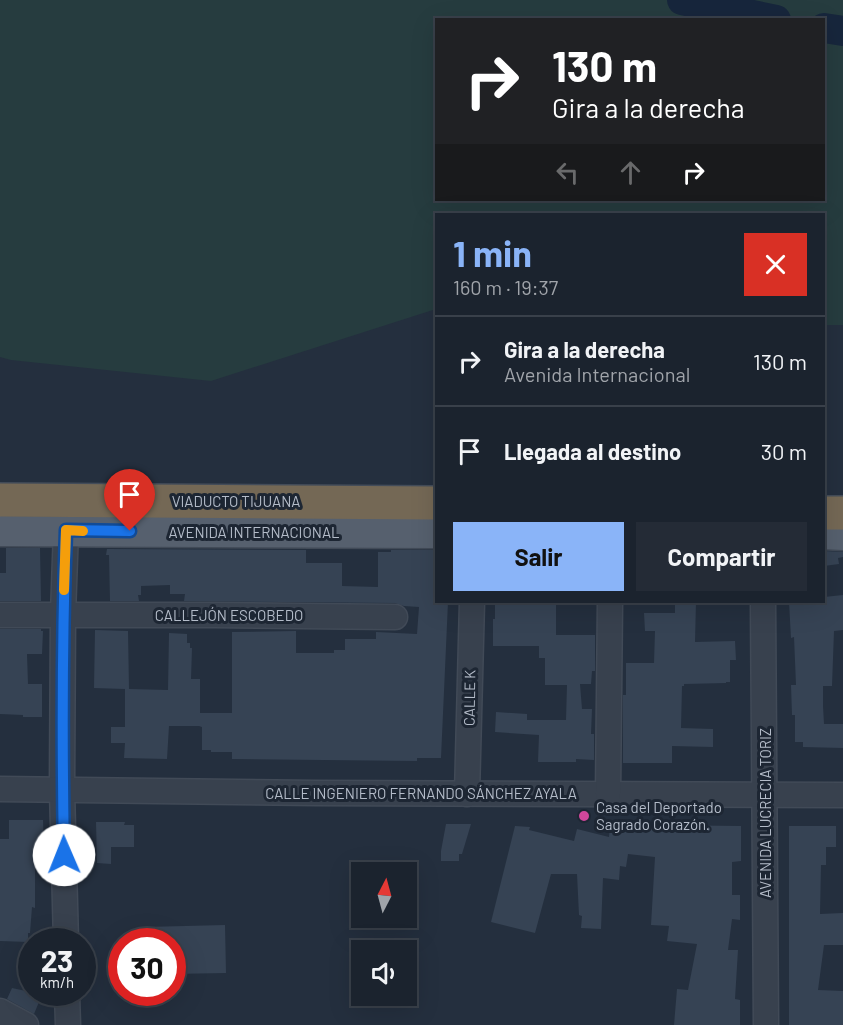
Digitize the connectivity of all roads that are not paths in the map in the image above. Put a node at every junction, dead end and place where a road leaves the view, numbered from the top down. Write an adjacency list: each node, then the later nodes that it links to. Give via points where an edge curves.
1 (0, 492): 2 (highway)
2 (435, 494)
3 (825, 496): 4 (highway)
4 (843, 497)
5 (0, 501): 6 (highway, VIADUCTO TIJUANA)
6 (435, 503)
7 (825, 506): 8 (highway)
8 (843, 506)
9 (0, 507): 10 (highway, VIADUCTO TIJUANA)
10 (435, 510)
11 (0, 513): 14 (highway, AVENIDA INTERNACIONAL)
12 (825, 513): 13 (highway)
13 (843, 513)
14 (435, 515)
15 (825, 517): 16 (highway)
16 (843, 518)
17 (66, 530): 18 (main road, AVENIDA INTERNACIONAL); 19 (main road, AVENIDA INTERNACIONAL); 25 (street)
18 (0, 531)
19 (435, 533)
20 (825, 534): 21 (main road)
21 (843, 535)
22 (472, 603): 30 (street, CALLE K)
23 (610, 603): 31 (street)
24 (763, 603): 32 (street, AVENIDA LUCRECIA TORIZ)
25 (63, 614): 26 (street, CALLEJÓN ESCOBEDO); 27 (street, CALLEJÓN ESCOBEDO); 29 (street)
26 (0, 615)
27 (394, 617)
28 (0, 789): 29 (street, CALLE INGENIERO FERNANDO SÁNCHEZ AYALA)
29 (62, 790): 30 (street, CALLE INGENIERO FERNANDO SÁNCHEZ AYALA); 34 (street)
30 (467, 794): 31 (street, CALLE INGENIERO FERNANDO SÁNCHEZ AYALA)
31 (608, 794): 32 (street, CALLE INGENIERO FERNANDO SÁNCHEZ AYALA)
32 (765, 795): 33 (street, CALLE INGENIERO FERNANDO SÁNCHEZ AYALA); 39 (street, AVENIDA LUCRECIA TORIZ)
33 (843, 795)
34 (66, 928)
35 (67, 1006): 38 (street)
36 (0, 1011): 37 (street)
37 (26, 1025)
38 (68, 1025)
39 (766, 1025)

